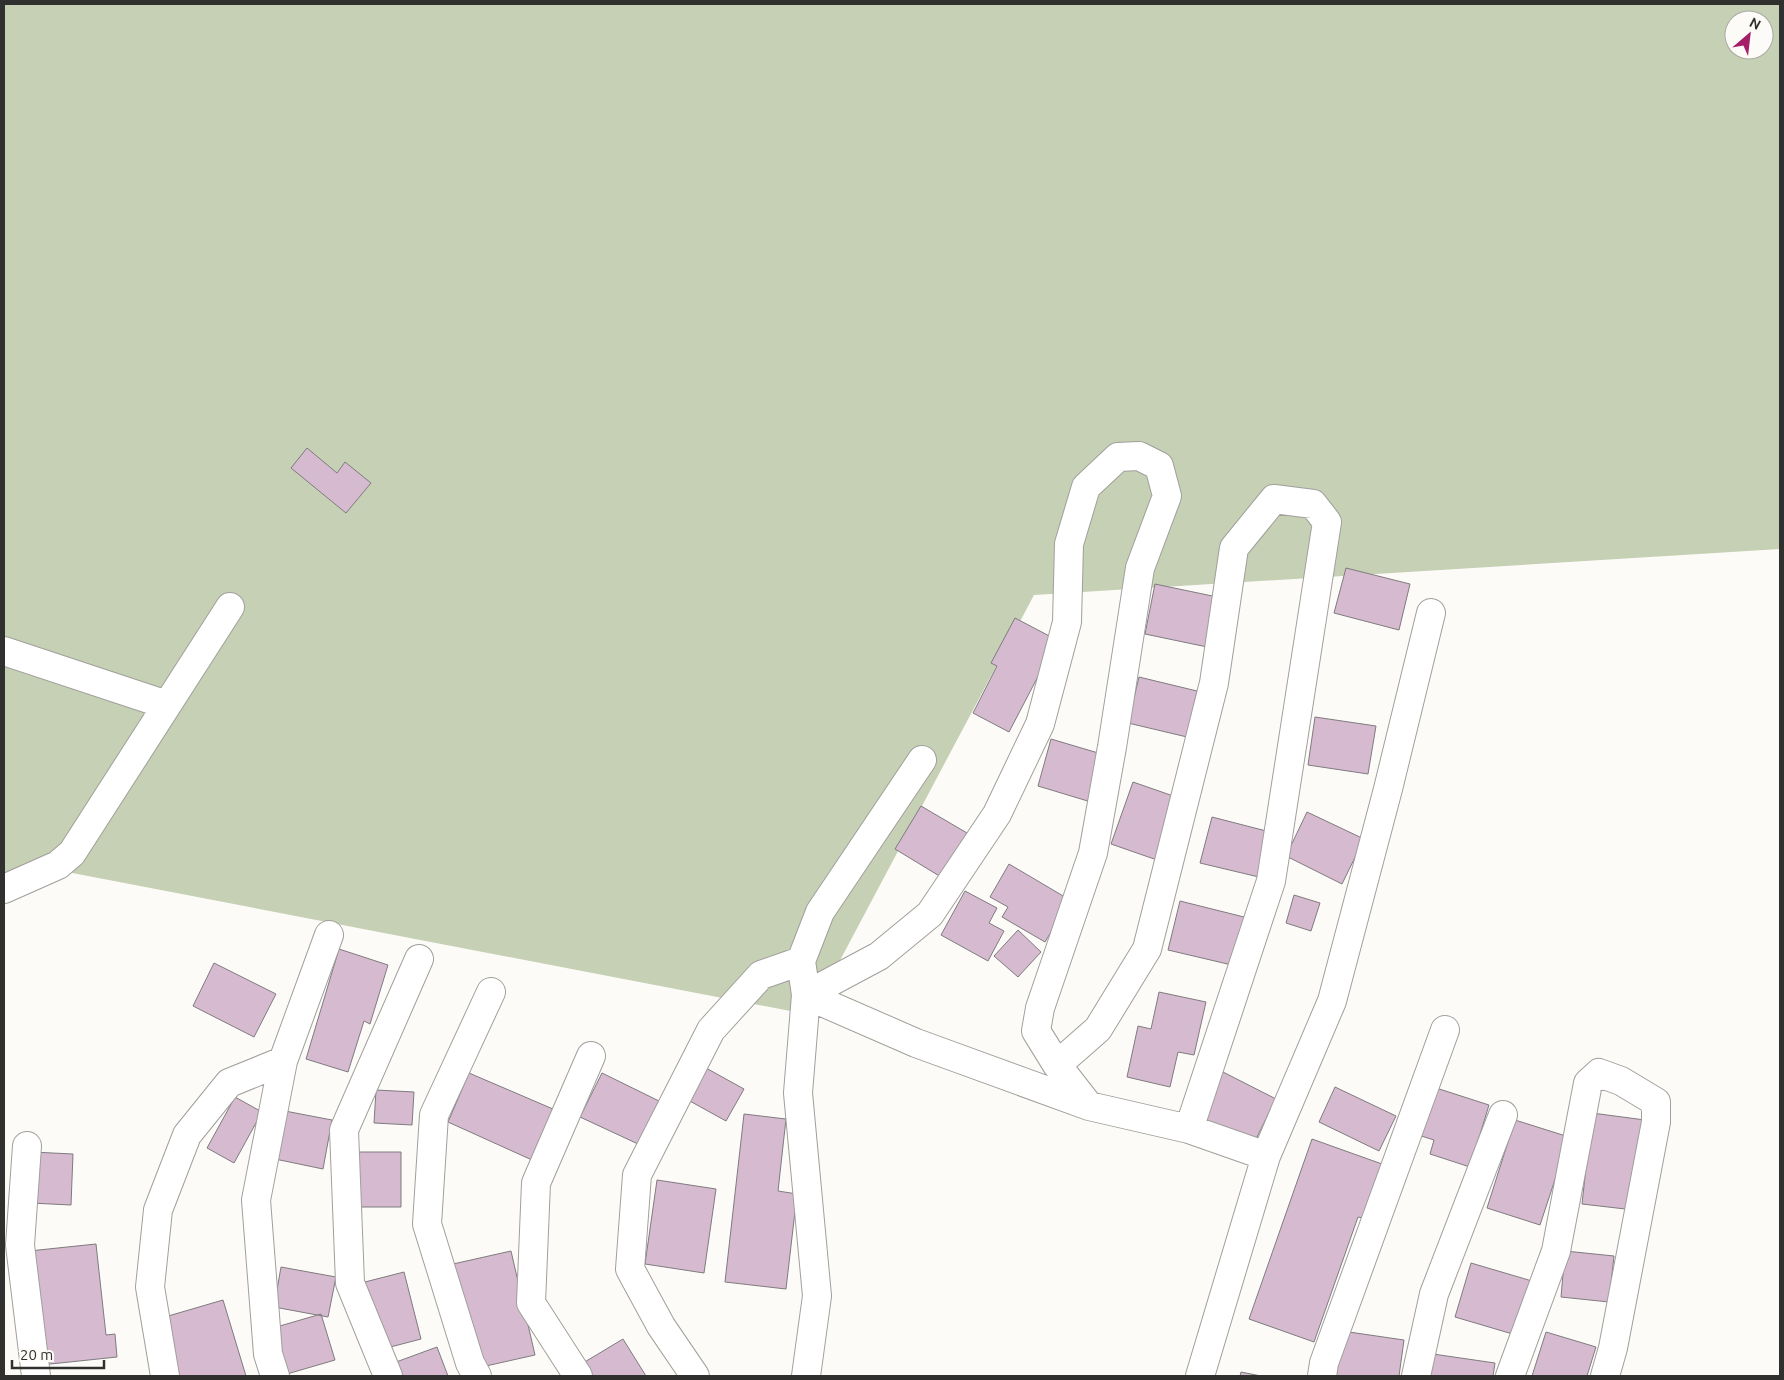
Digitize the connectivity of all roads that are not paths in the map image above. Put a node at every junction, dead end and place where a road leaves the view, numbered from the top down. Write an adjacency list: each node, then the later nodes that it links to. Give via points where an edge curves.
1 (230, 607): 4 (street)
2 (1431, 613): 20 (street, via 1332,1001)
3 (4, 651): 4 (street)
4 (167, 705): 6 (street, via 72,853 58,866)
5 (922, 760): 9 (street, via 820,912)
6 (4, 889)
7 (329, 936): 14 (street)
8 (419, 959): 24 (street, via 344,1130 350,1283)
9 (801, 960): 11 (street); 27 (street, via 761,975 711,1030 637,1175 630,1269 661,1326)
10 (491, 992): 25 (street, via 434,1114 427,1224 470,1363)
11 (806, 995): 15 (street, via 879,956 930,914 997,814 1040,724 1055,669 1067,622 1069,544 1086,486 1118,457 1139,456 1159,466 1167,496 1140,568 1093,853 1040,1008 1036,1032); 16 (street, via 916,1043); 28 (street, via 798,1093 817,1296)
12 (1445, 1030): 30 (street)
13 (591, 1056): 26 (street, via 536,1183 531,1293 531,1303)
14 (284, 1061): 22 (street, via 229,1083 187,1135 158,1210 150,1287); 23 (street, via 256,1200 268,1354)
15 (1057, 1065): 16 (street); 18 (street, via 1098,1029 1147,949 1214,683 1234,548 1274,499 1313,504 1327,522 1271,881)
16 (1090, 1106): 18 (street)
17 (1503, 1115): 31 (street, via 1434,1294)
18 (1189, 1129): 20 (street)
19 (28, 1146): 21 (street, via 20,1245)
20 (1266, 1156): 29 (street)
21 (36, 1376)
22 (165, 1376)
23 (275, 1376)
24 (388, 1376)
25 (477, 1376)
26 (578, 1376)
27 (695, 1376)
28 (806, 1376)
29 (1200, 1376)
30 (1322, 1376)
31 (1416, 1376)
32 (1510, 1376): 33 (street, via 1556,1251 1588,1083 1599,1073 1621,1081 1656,1102 1654,1131)
33 (1605, 1376)

